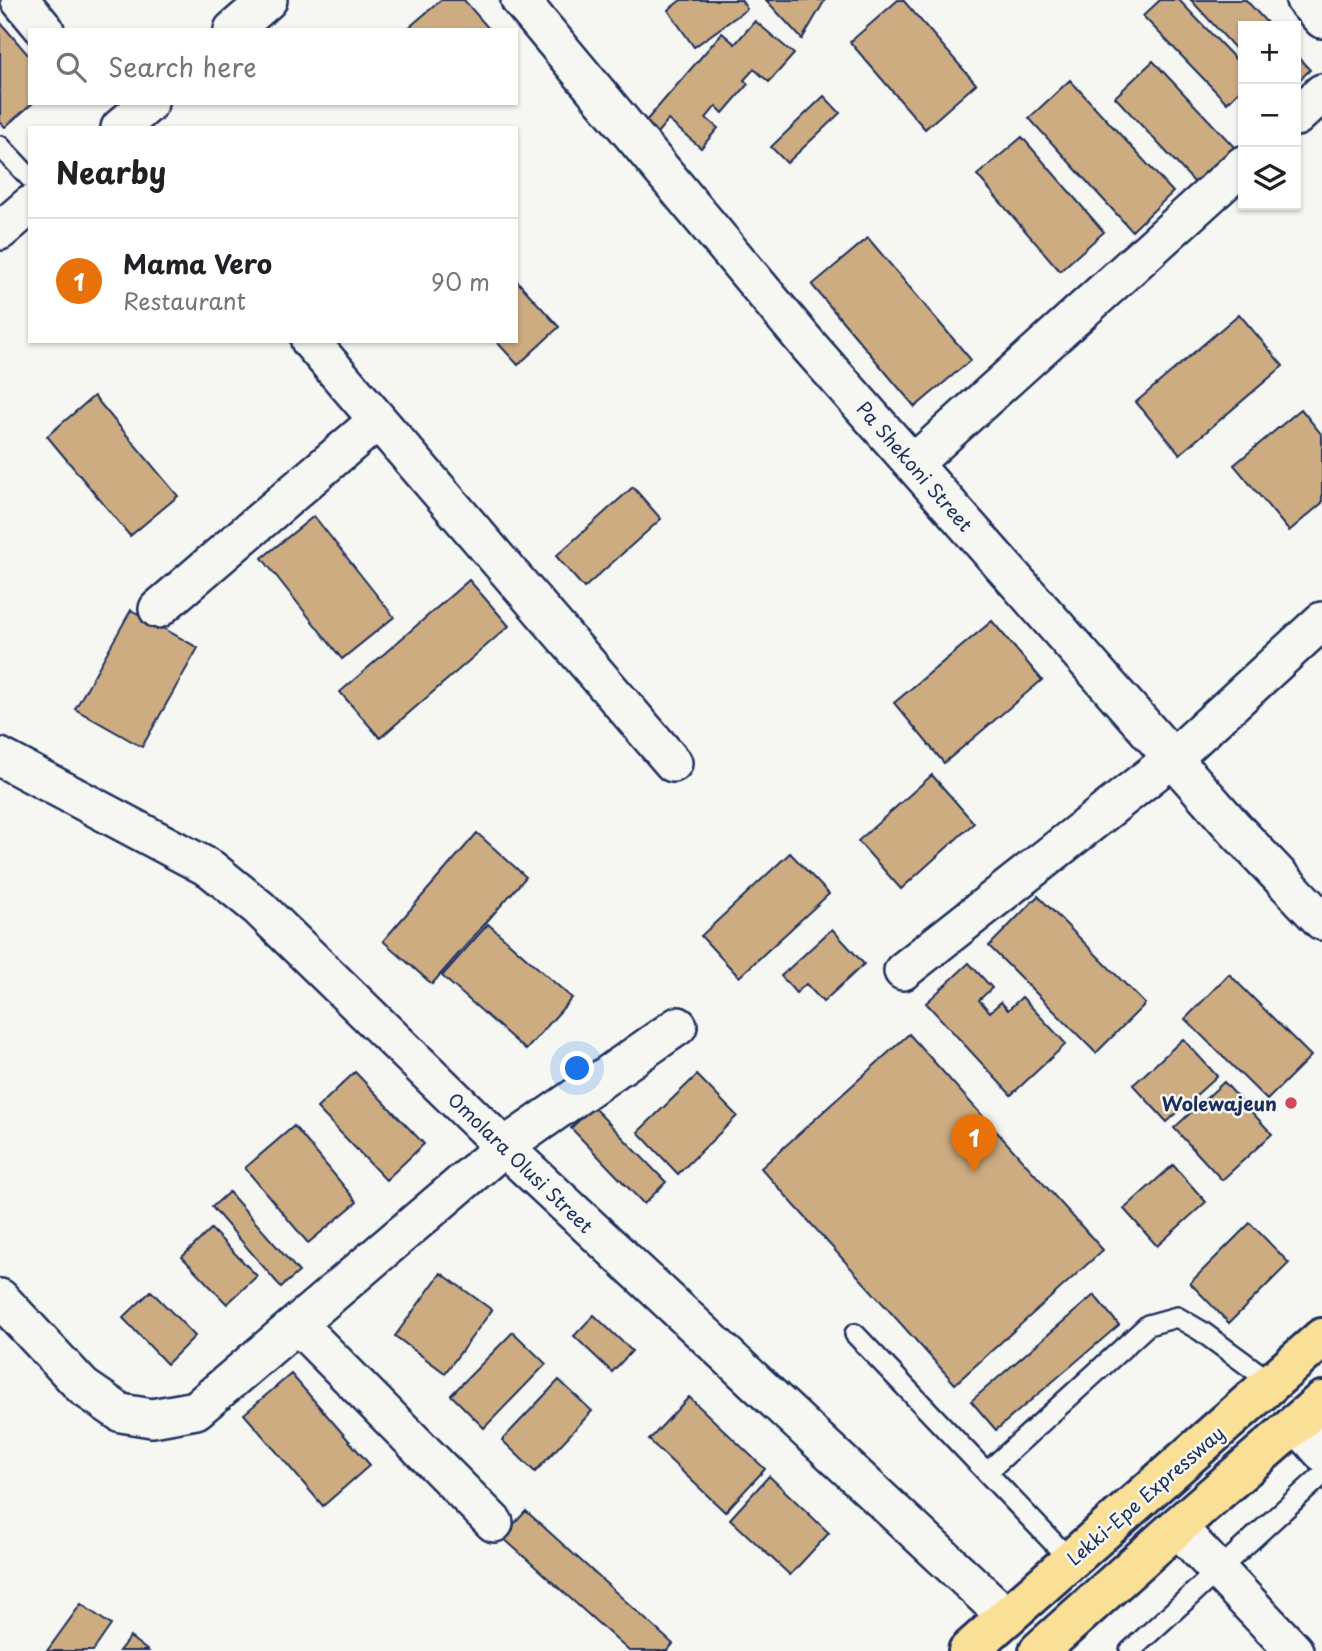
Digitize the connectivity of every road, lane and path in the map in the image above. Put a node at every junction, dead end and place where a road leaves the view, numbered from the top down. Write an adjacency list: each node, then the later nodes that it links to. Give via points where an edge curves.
1 (20, 0): 6 (street)
2 (268, 0): 7 (street)
3 (520, 0): 17 (street, Pa Shekoni Street)
4 (1305, 0): 5 (street)
5 (1322, 19)
6 (43, 28)
7 (235, 28)
8 (1322, 93): 9 (street)
9 (1301, 112)
10 (0, 146): 12 (lane)
11 (1238, 169): 17 (street)
12 (28, 176)
13 (28, 207): 14 (street)
14 (0, 231)
15 (312, 343): 16 (street)
16 (378, 420): 18 (street); 22 (street)
17 (913, 464): 21 (street, Pa Shekoni Street)
18 (158, 609)
19 (1322, 621): 21 (street)
20 (0, 757): 26 (street, Omolara Olusi Street, via 211,869 259,908)
21 (1173, 758): 23 (street, Pa Shekoni Street); 24 (street)
22 (673, 763)
23 (1322, 921)
24 (903, 971)
25 (678, 1026): 26 (street)
26 (504, 1147): 28 (street); 40 (street, Omolara Olusi Street)
27 (0, 1298): 28 (street, via 83,1387 121,1413 152,1418 196,1410)
28 (297, 1324): 36 (street)
29 (855, 1334): 34 (lane)
30 (1322, 1338): 31 (highway, Lekki-Epe Expressway)
31 (1272, 1382): 34 (lane, via 1177,1317 1148,1325); 38 (highway, Lekki-Epe Expressway)
32 (1309, 1412): 33 (street); 37 (highway)
33 (1322, 1452)
34 (987, 1472): 38 (lane)
35 (1322, 1475): 39 (lane)
36 (494, 1523)
37 (1177, 1527): 39 (street); 42 (highway)
38 (1070, 1560): 40 (highway, Lekki-Epe Expressway)
39 (1219, 1571): 43 (lane); 44 (street)
40 (1007, 1617): 41 (highway, Lekki-Epe Expressway)
41 (968, 1651)
42 (1039, 1651)
43 (1130, 1651)
44 (1294, 1651)

